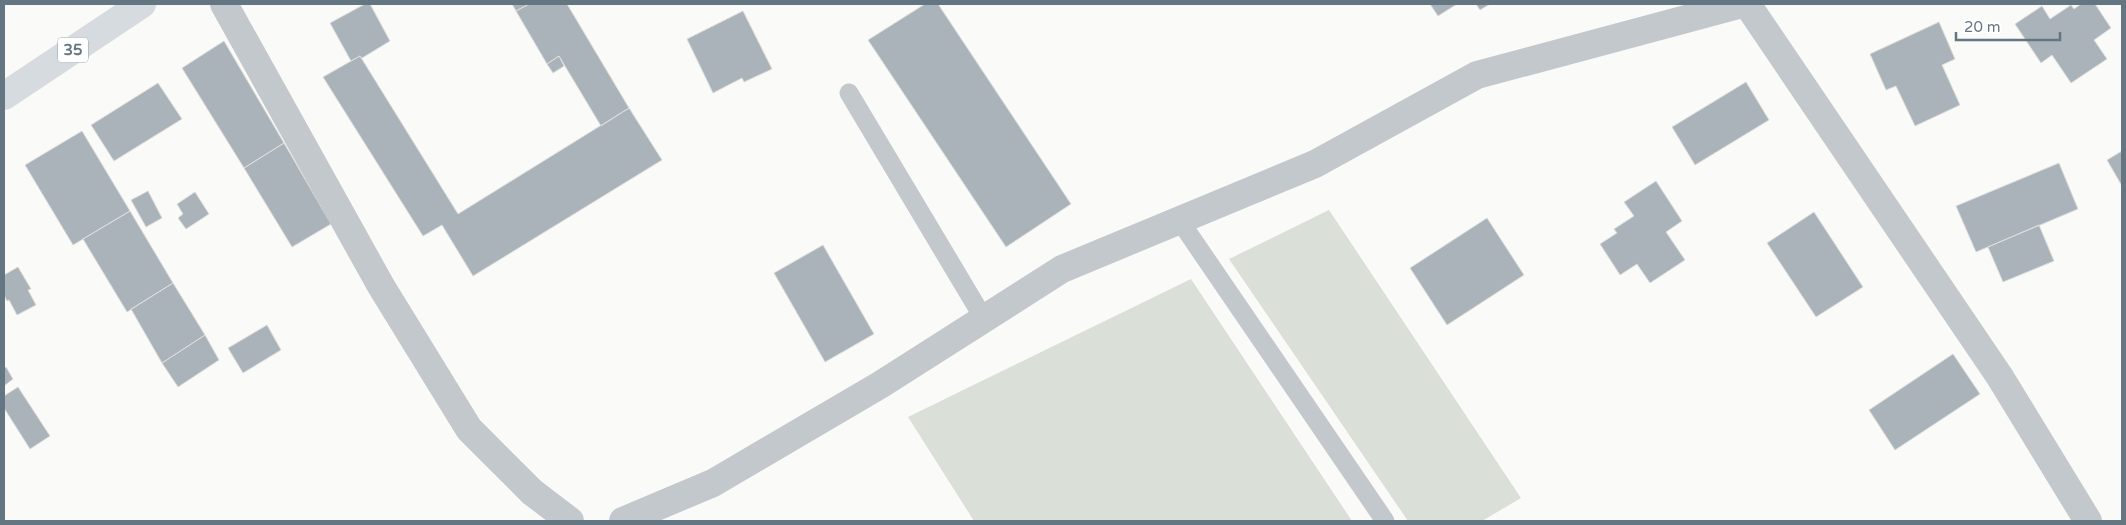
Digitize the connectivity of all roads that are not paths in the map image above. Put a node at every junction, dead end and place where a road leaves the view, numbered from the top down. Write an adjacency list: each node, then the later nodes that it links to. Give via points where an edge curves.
1 (142, 4): 6 (main road, 35)
2 (224, 4): 9 (street, via 381,286 469,429 532,492)
3 (1742, 4): 7 (street, via 1477,75 1315,164)
4 (1747, 4): 12 (street, via 2000,377)
5 (849, 93): 8 (lane)
6 (4, 96)
7 (1180, 220): 8 (street, via 1062,270); 11 (lane)
8 (984, 319): 10 (street, via 880,385 713,483)
9 (570, 521)
10 (623, 521)
11 (1385, 521)
12 (2088, 521)

